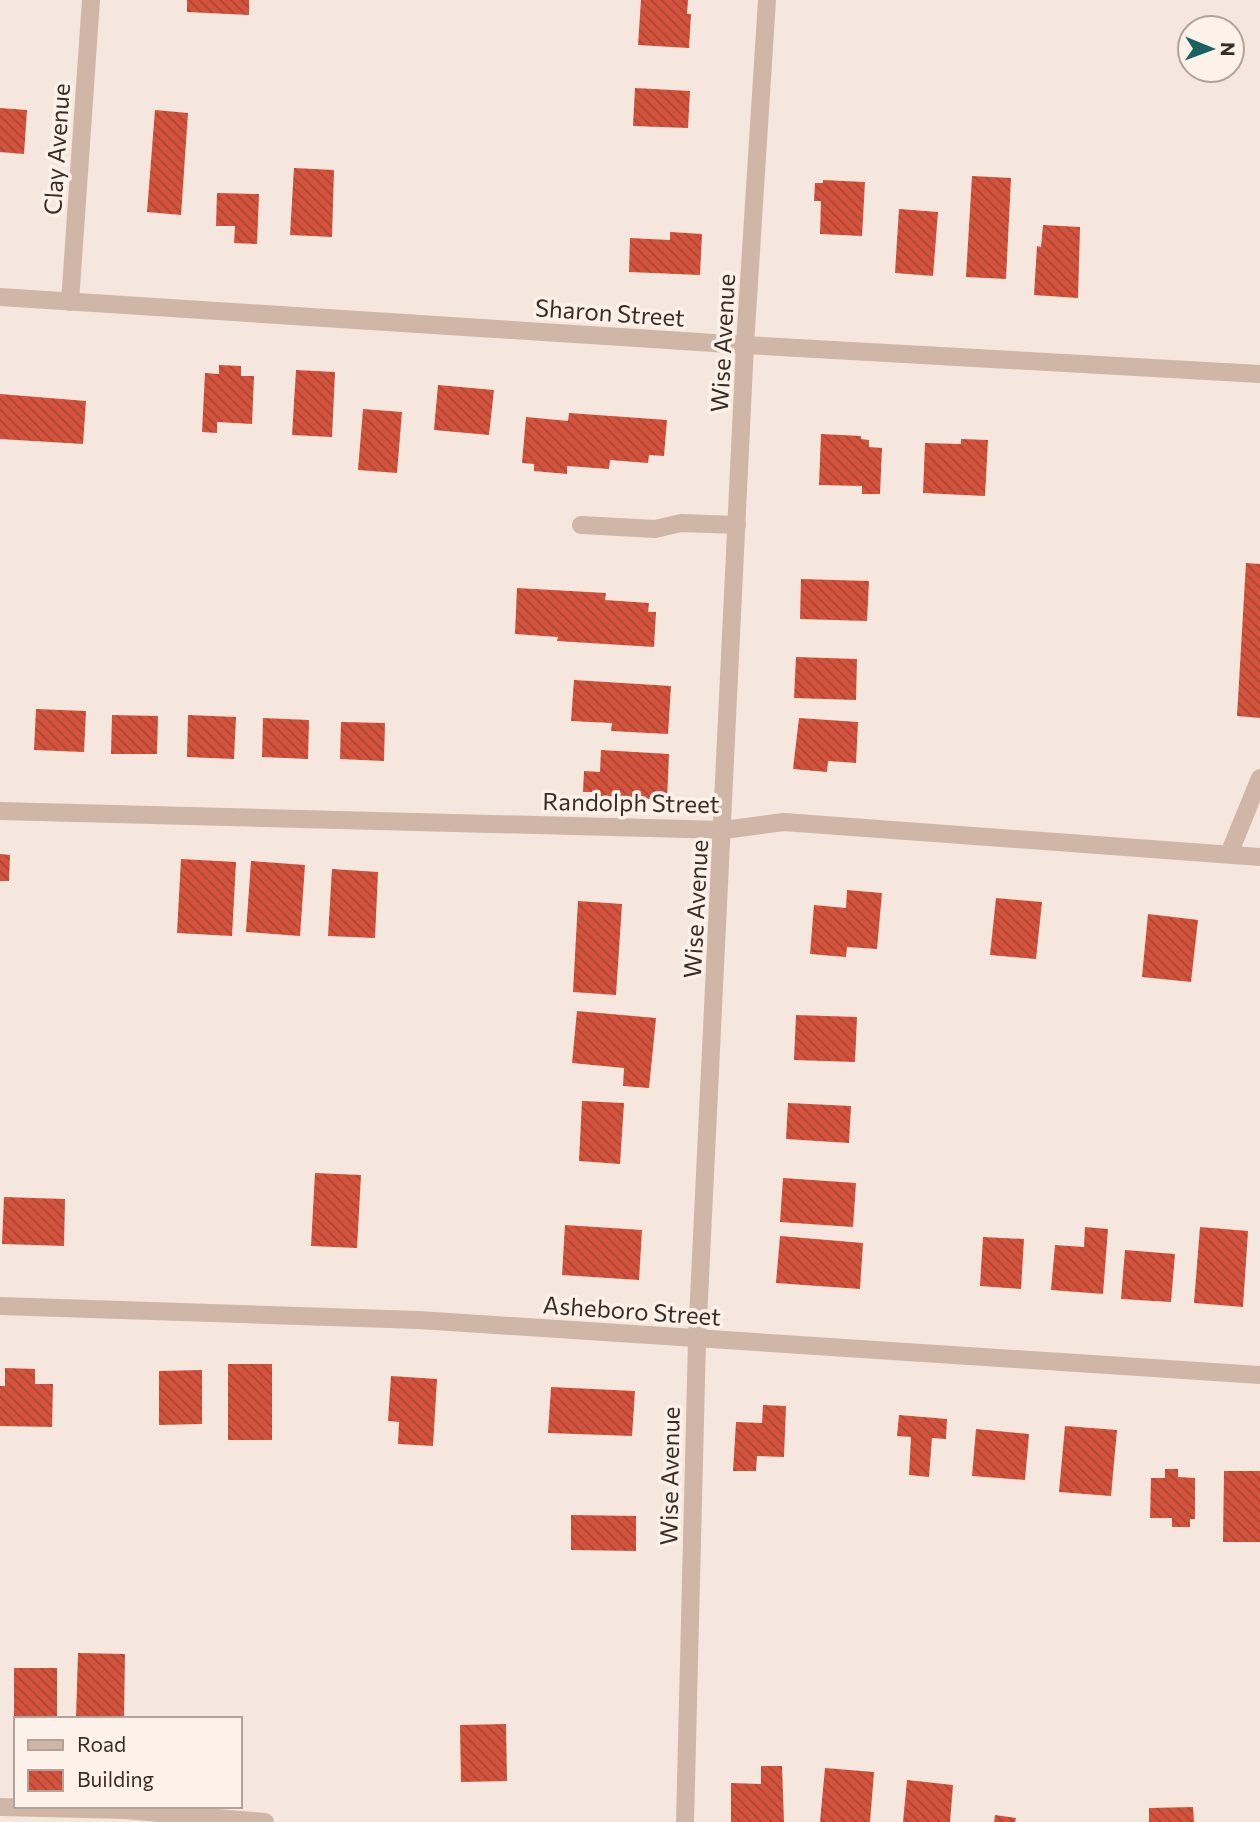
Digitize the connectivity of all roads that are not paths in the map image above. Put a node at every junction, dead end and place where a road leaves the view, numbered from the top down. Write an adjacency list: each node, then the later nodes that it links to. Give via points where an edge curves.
1 (92, 0): 4 (street, Clay Avenue)
2 (767, 0): 5 (street, Wise Avenue)
3 (0, 297): 4 (street, Sharon Street)
4 (70, 302): 5 (street, Sharon Street)
5 (745, 345): 6 (street, Sharon Street); 8 (street, Wise Avenue)
6 (1260, 374)
7 (581, 525): 8 (street, via 655,530 681,523)
8 (737, 525): 11 (street, Wise Avenue)
9 (1260, 778): 12 (street)
10 (0, 811): 11 (street, Randolph Street)
11 (724, 830): 12 (street, Randolph Street, via 784,822); 15 (street, Wise Avenue)
12 (1229, 854): 13 (street, Randolph Street)
13 (1260, 856)
14 (0, 1306): 15 (street, Asheboro Street, via 419,1320)
15 (697, 1340): 16 (street, Asheboro Street); 19 (street, Wise Avenue)
16 (1260, 1375)
17 (42, 1808): 18 (street)
18 (265, 1822)
19 (685, 1822)

